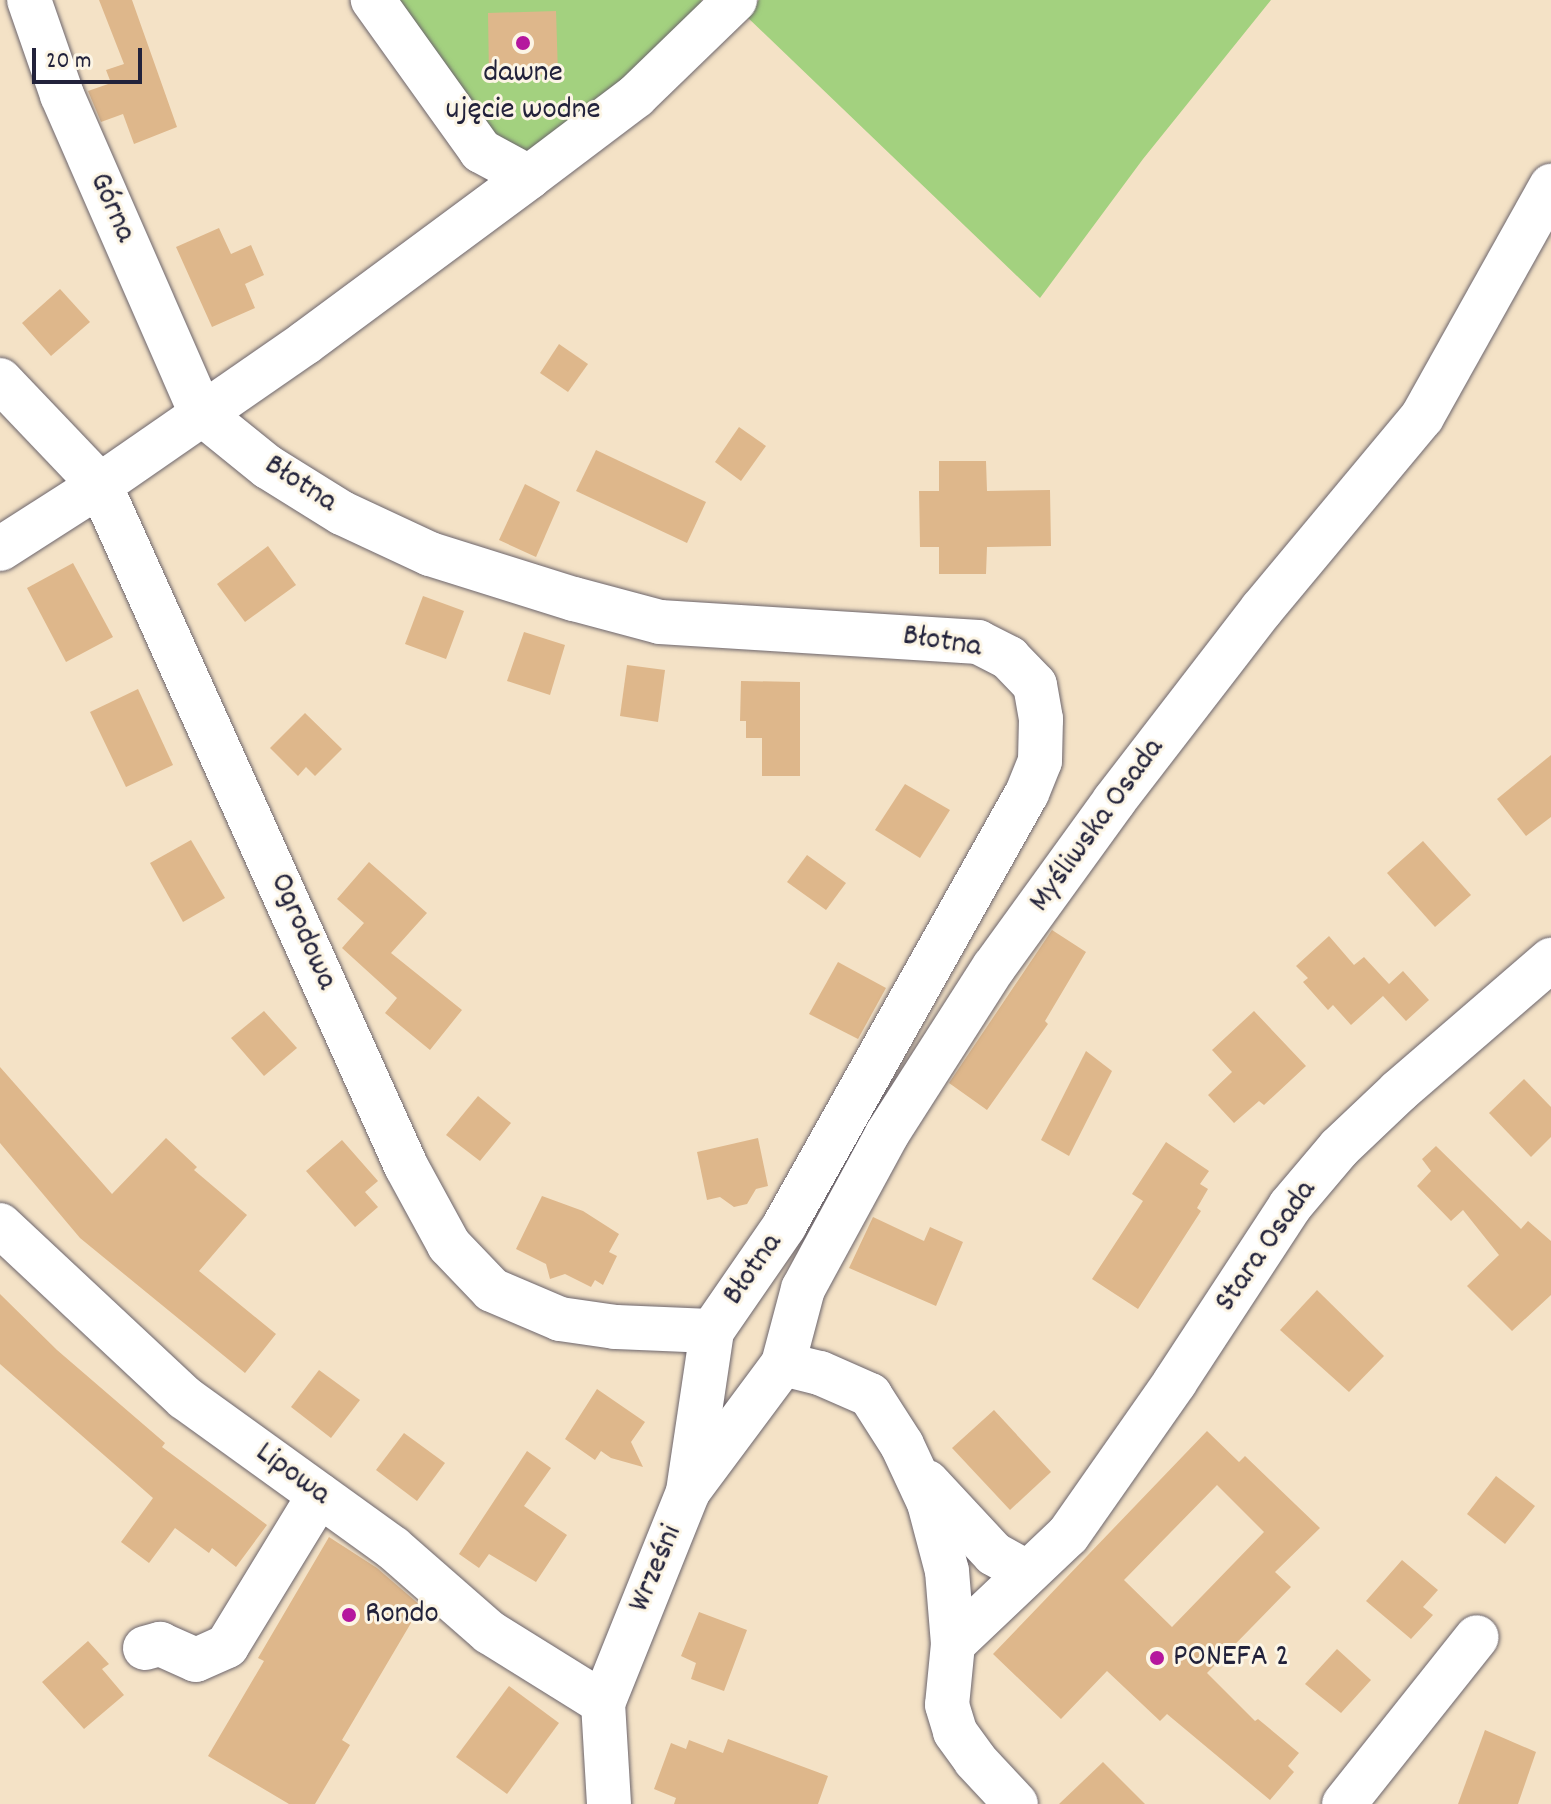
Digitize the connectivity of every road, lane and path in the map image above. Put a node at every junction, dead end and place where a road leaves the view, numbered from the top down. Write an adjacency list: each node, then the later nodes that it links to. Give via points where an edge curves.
1 (29, 0): 7 (street, Górna, via 62,95)
2 (373, 0): 4 (street, via 481,151)
3 (735, 0): 4 (street, via 636,96)
4 (529, 177): 7 (street)
5 (1551, 186): 13 (street, Myśliwska Osada, via 1422,417 1262,609 994,967 887,1134 803,1289)
6 (0, 380): 8 (street, Ogrodowa)
7 (201, 413): 8 (street); 12 (street, Błotna, via 268,467 342,513 430,554 660,622 978,642 1009,658 1035,685 1040,761 1027,793 785,1225)
8 (100, 485): 9 (street); 12 (street, Ogrodowa, via 406,1166 449,1245 492,1290 560,1319)
9 (0, 549)
10 (1551, 960): 17 (street, Stara Osada, via 1339,1148 1290,1206 1068,1535)
11 (0, 1225): 16 (street, Lipowa, via 185,1398)
12 (712, 1331): 15 (street, Wrześni)
13 (783, 1364): 14 (street, via 870,1395); 15 (street, Myśliwska Osada)
14 (914, 1469): 17 (street, via 994,1554); 19 (street, via 947,1571)
15 (688, 1492): 21 (street, Wrześni)
16 (319, 1495): 20 (street, via 227,1646 196,1660 160,1644); 21 (street, Lipowa, via 393,1548 489,1632)
17 (1026, 1572): 19 (street, Stara Osada)
18 (1477, 1637): 24 (street)
19 (953, 1644): 23 (street, via 947,1705 955,1732)
20 (145, 1648)
21 (603, 1703): 22 (street, Wrześni)
22 (609, 1804)
23 (1016, 1804)
24 (1344, 1804)

